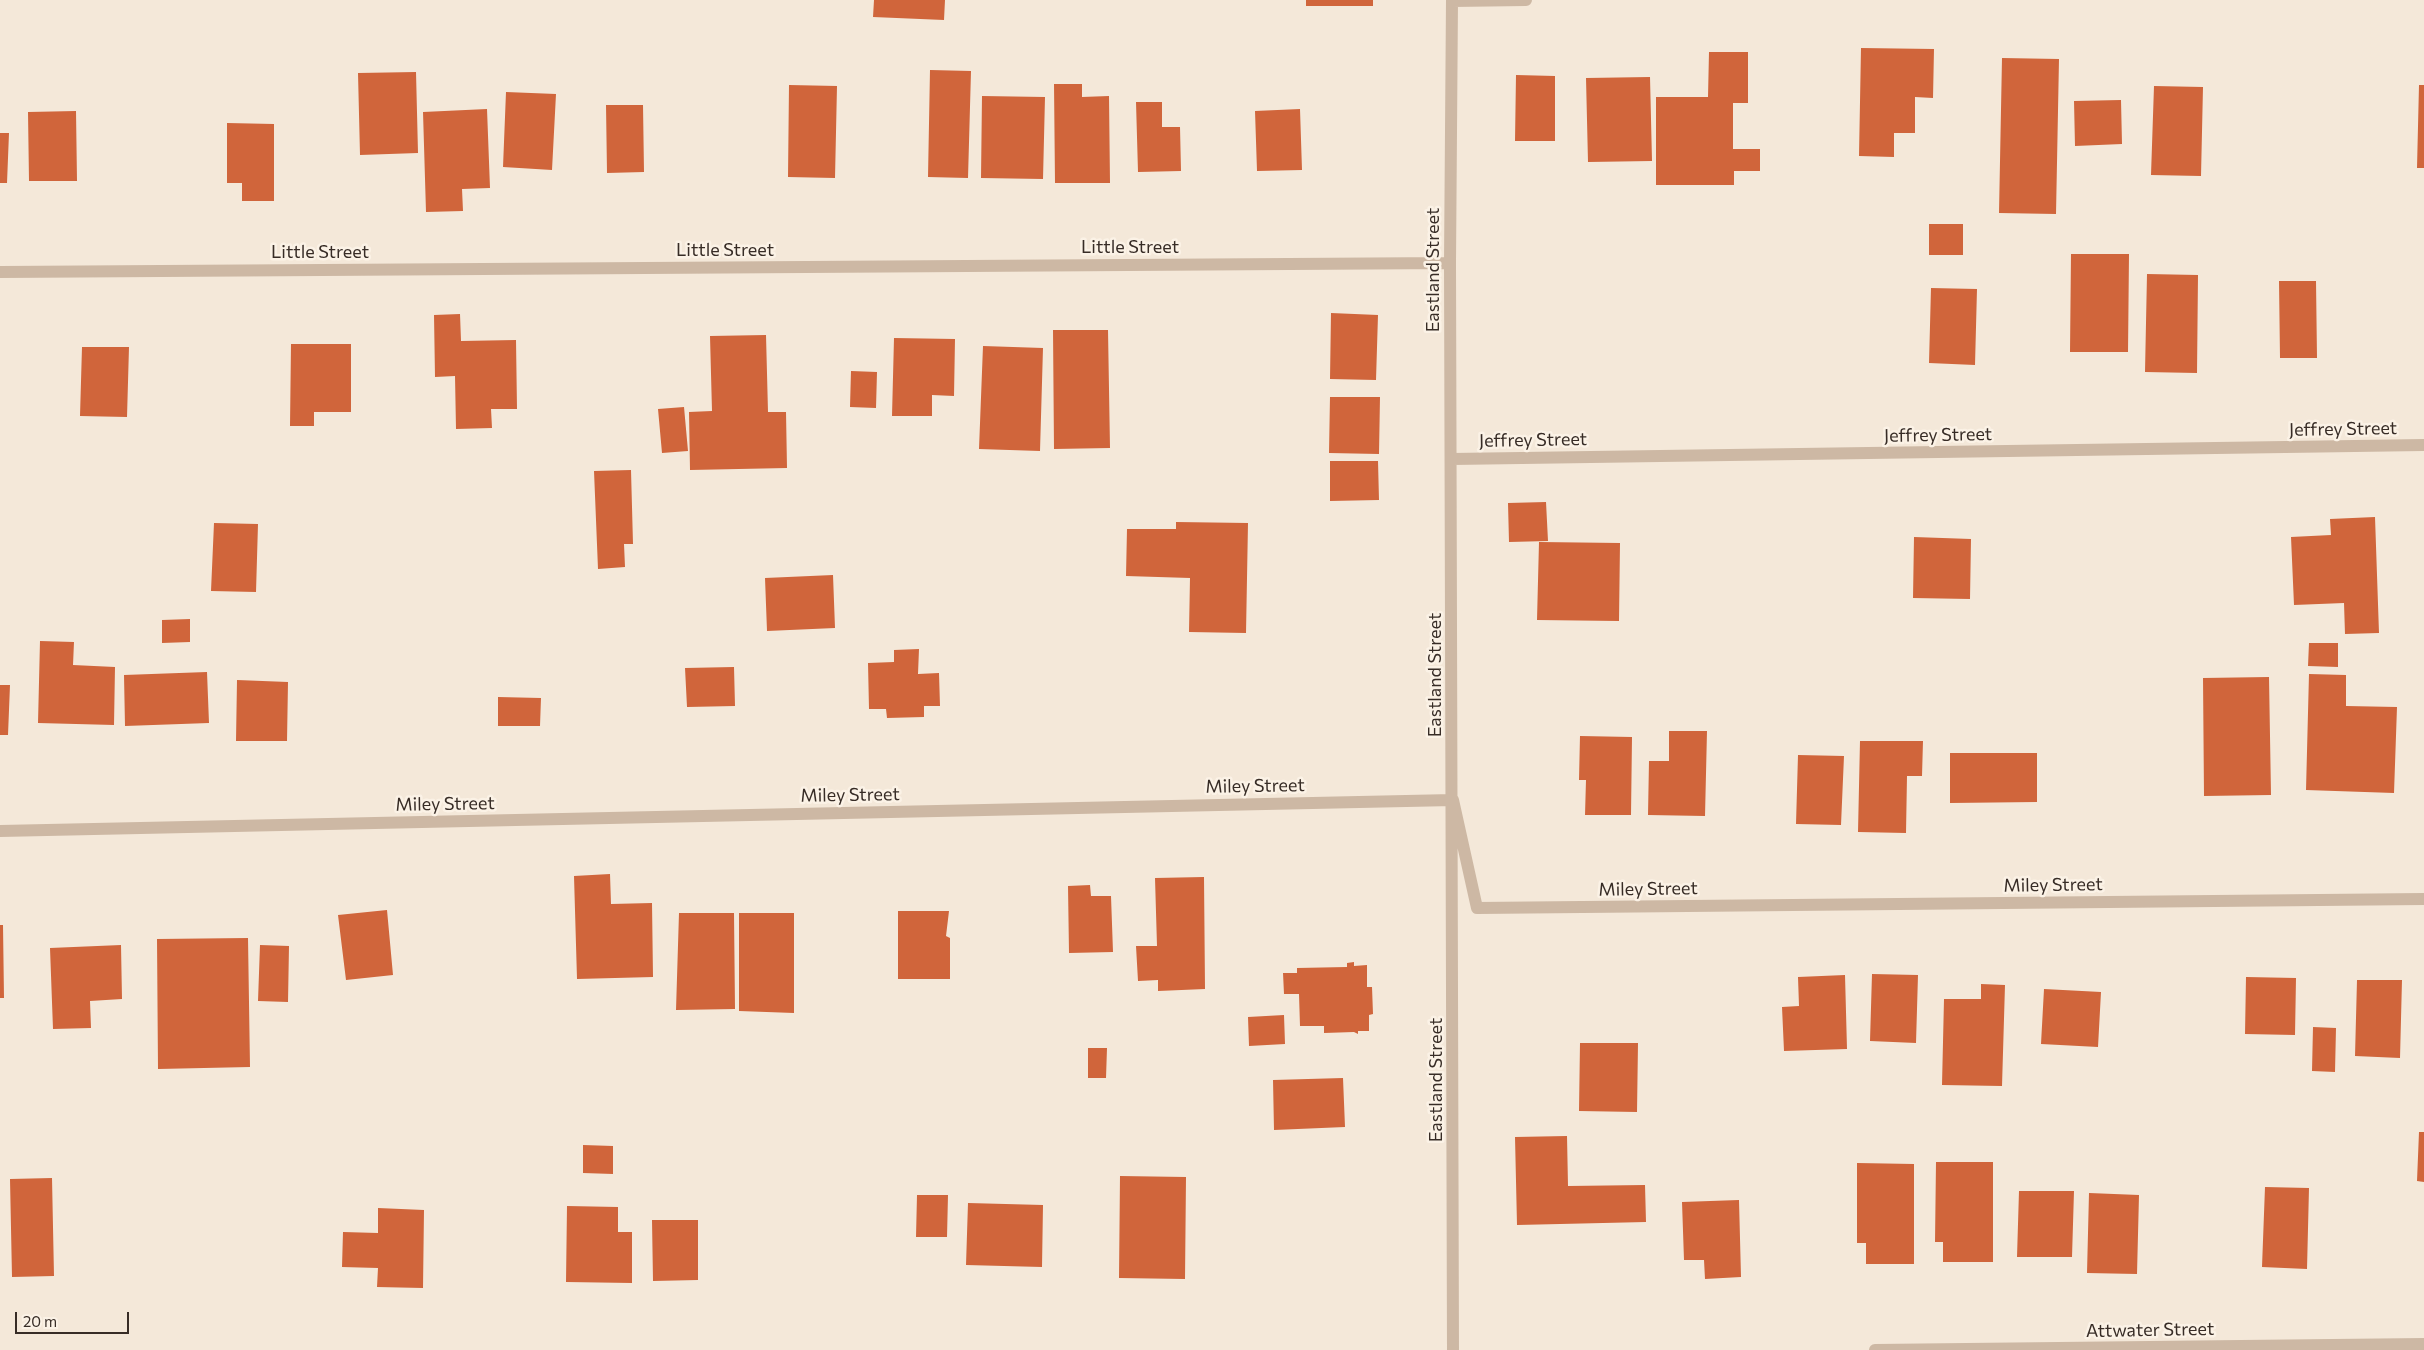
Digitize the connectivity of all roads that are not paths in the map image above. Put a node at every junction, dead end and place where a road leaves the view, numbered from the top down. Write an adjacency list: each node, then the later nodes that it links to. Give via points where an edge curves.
1 (1452, 0): 2 (street); 3 (street, Eastland Street)
2 (1526, 0)
3 (1450, 263): 4 (street, Little Street); 6 (street, Eastland Street)
4 (0, 272)
5 (2424, 445): 6 (street, Jeffrey Street)
6 (1452, 459): 7 (street, Eastland Street)
7 (1453, 800): 8 (street, Miley Street); 9 (street, Miley Street, via 1477,908); 11 (street, Eastland Street)
8 (0, 831)
9 (2424, 899)
10 (2424, 1344): 12 (street, Attwater Street)
11 (1453, 1350)
12 (1876, 1350)

